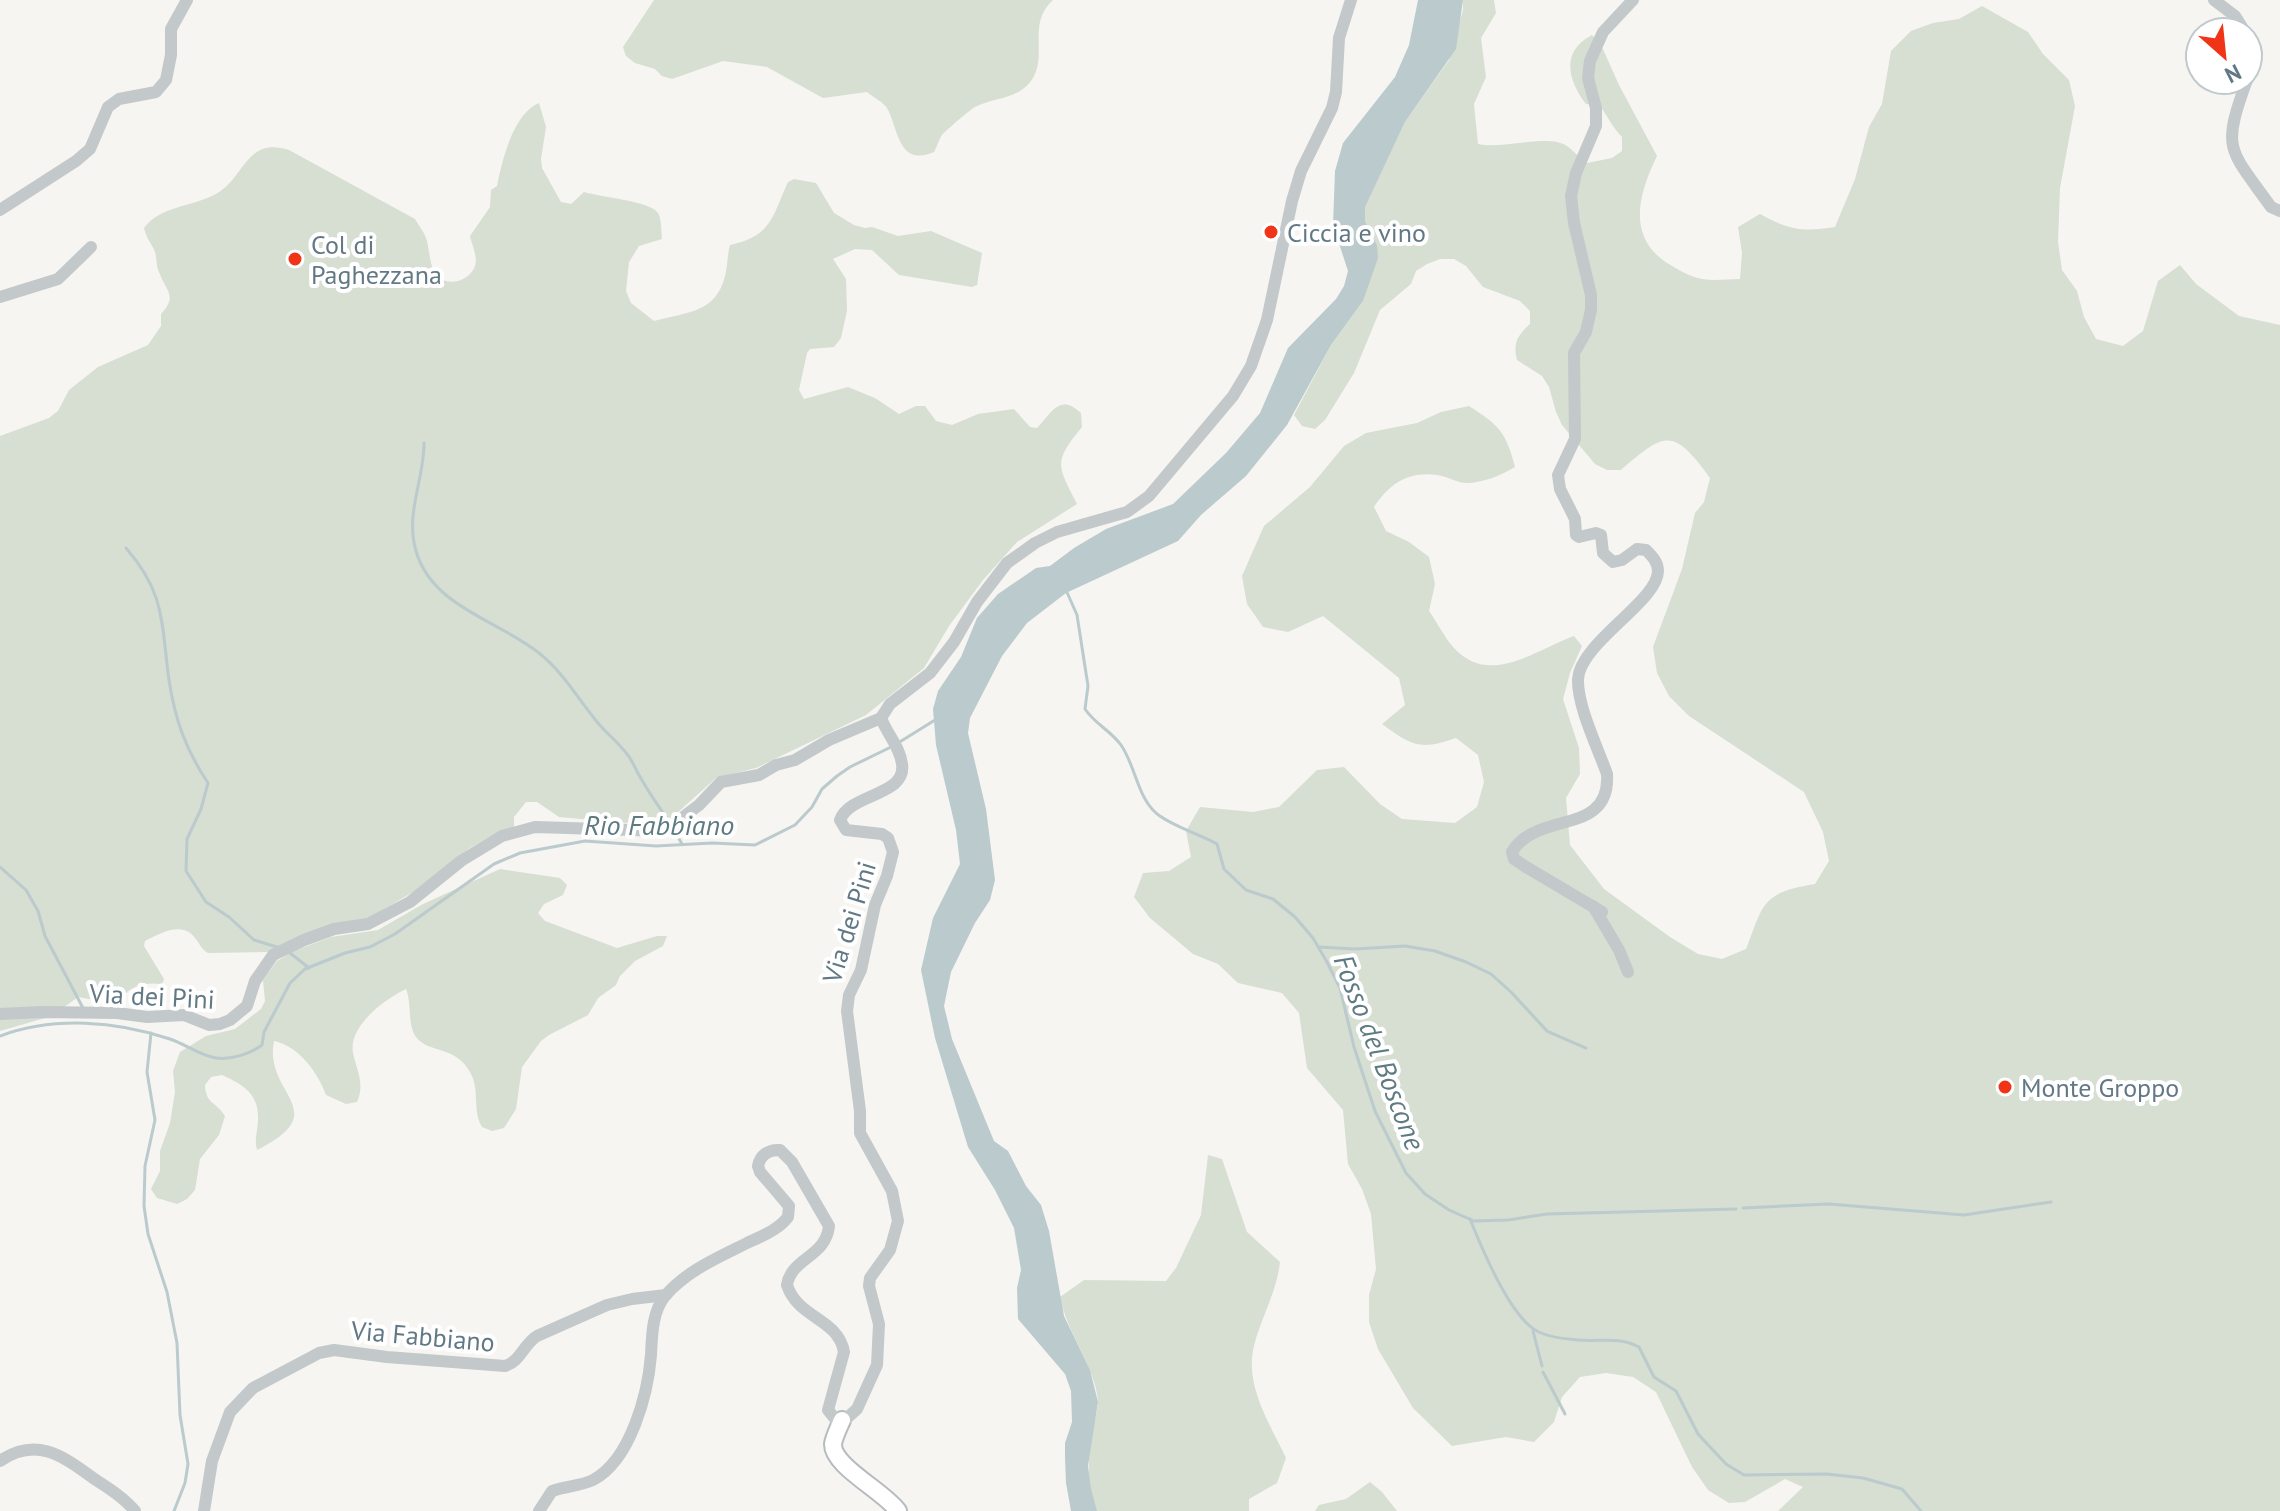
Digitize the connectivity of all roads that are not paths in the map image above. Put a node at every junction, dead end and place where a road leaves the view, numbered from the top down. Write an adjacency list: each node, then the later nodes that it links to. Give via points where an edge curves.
1 (187, 0): 7 (street, via 171,29 166,80 156,92 119,99 108,107 90,149)
2 (1351, 0): 11 (street, via 1339,38 1332,108 1301,171 1267,320 1251,366 1233,396 1149,496 1127,512 1057,532 1007,563 930,673 890,704)
3 (1633, 0): 12 (street, via 1603,32 1590,61 1596,126 1571,196 1591,310 1574,353 1575,439 1558,475 1576,535 1599,534 1603,553 1613,562 1637,549 1646,550 1658,572 1580,669 1586,715 1607,774 1605,799 1592,813 1529,834 1512,852 1526,867 1598,909)
4 (2214, 0): 5 (street)
5 (2235, 16)
6 (2242, 96): 8 (street, via 2232,121 2231,145 2271,207)
7 (0, 210)
8 (2280, 211)
9 (91, 247): 10 (street, via 58,279)
10 (0, 297)
11 (881, 720): 13 (street, Via dei Pini, via 759,775 721,782 665,831 535,827 502,836 410,902 368,924 334,929 273,955 255,981 247,1006 220,1024 184,1015); 15 (street, Via dei Pini, via 897,747 903,768 899,778 849,806 840,820 846,830 882,834 893,852 847,1011 860,1133 892,1191 898,1221 890,1250 870,1278 879,1324 877,1365 857,1409)
12 (1628, 972)
13 (0, 1014)
14 (666, 1295): 15 (street, via 695,1271 785,1221 789,1206 758,1166 770,1151 785,1153 829,1226 824,1244 792,1271 787,1285 801,1309 842,1343 828,1406 833,1417); 18 (street, Via Fabbiano, via 607,1305 537,1336 518,1360 505,1366 334,1350 319,1353 253,1388 230,1412 212,1461); 19 (street, via 652,1331 649,1381 638,1420 605,1471 552,1491)
15 (842, 1420): 20 (main road, via 833,1442 838,1457)
16 (0, 1461): 17 (street, via 38,1450 64,1456)
17 (135, 1511)
18 (204, 1511)
19 (539, 1511)
20 (898, 1511)

